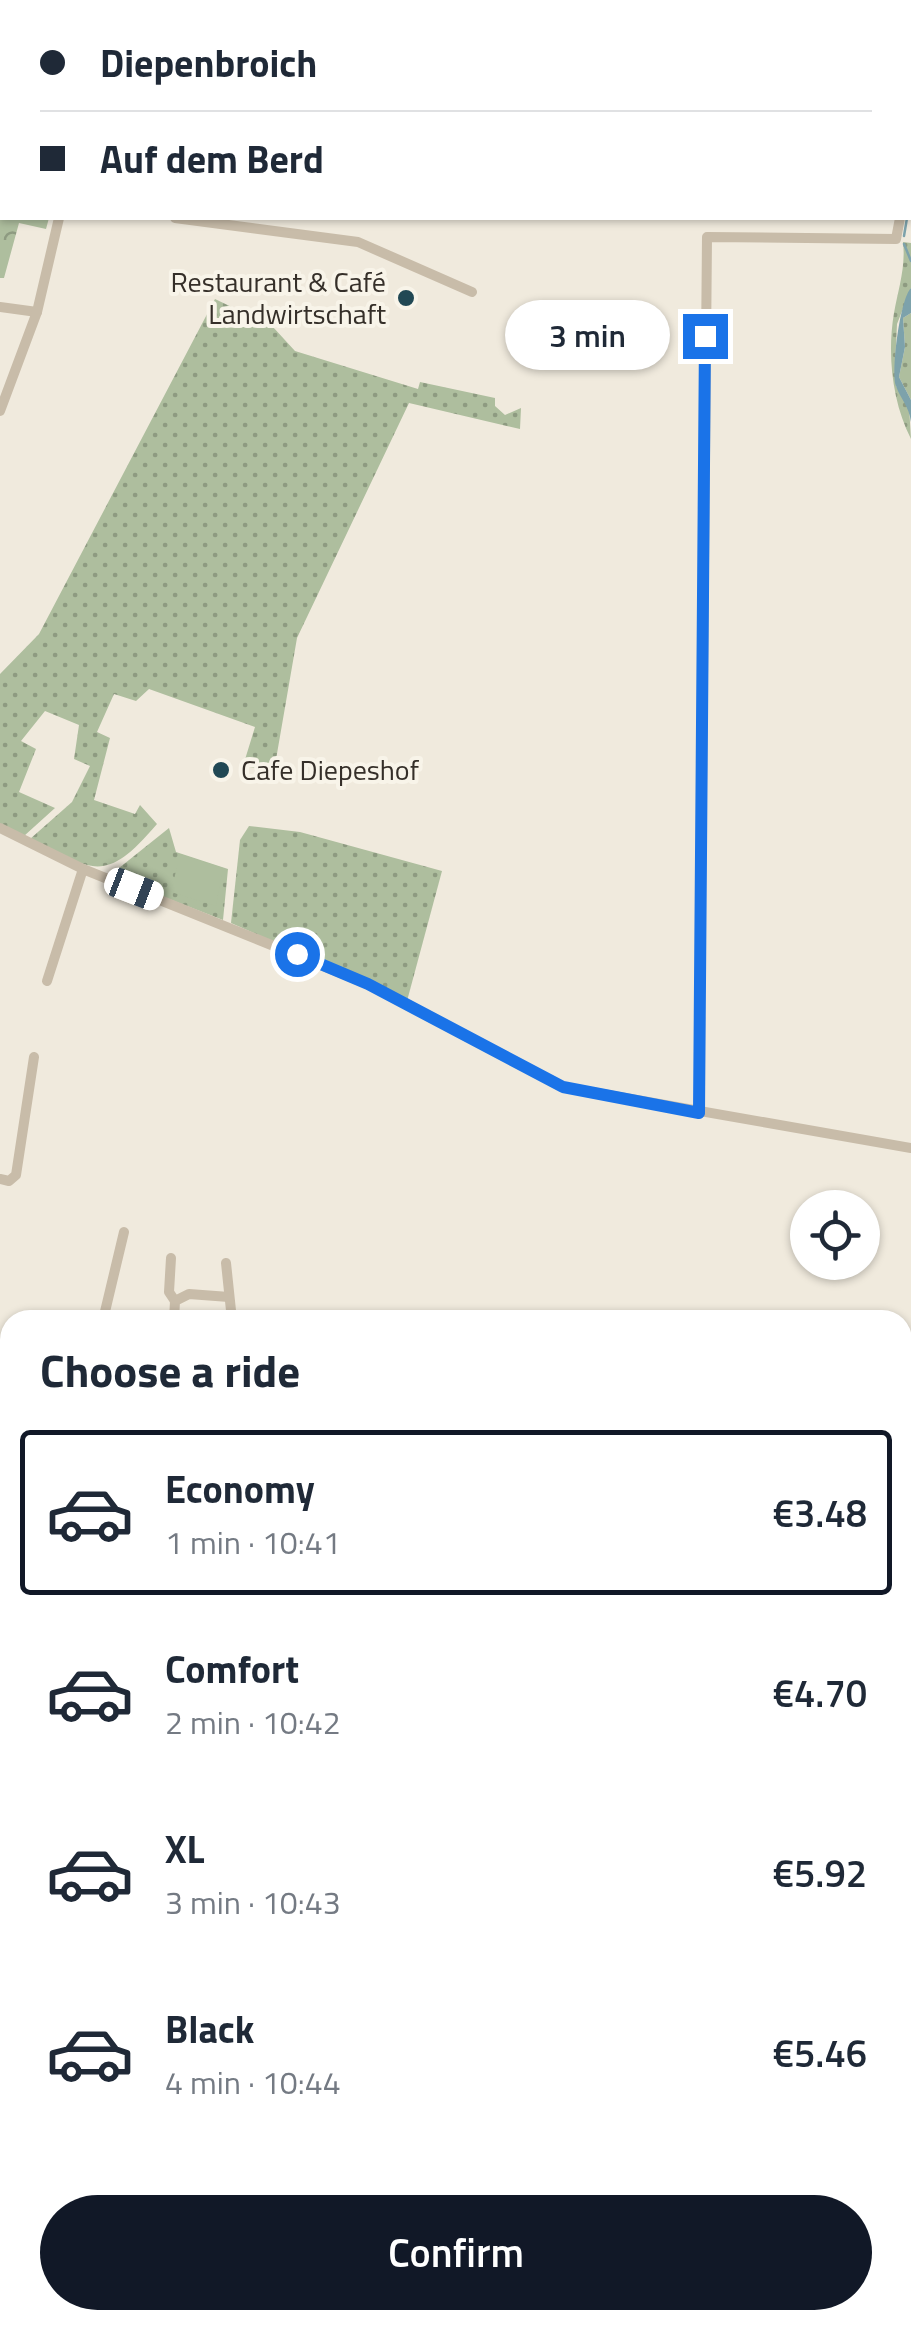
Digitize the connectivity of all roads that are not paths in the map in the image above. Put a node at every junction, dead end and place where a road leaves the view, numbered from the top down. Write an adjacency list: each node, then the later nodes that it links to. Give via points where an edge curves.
1 (59, 220): 6 (street)
2 (198, 220): 4 (street, via 358,242)
3 (900, 220): 12 (street, via 896,240 706,238)
4 (472, 292)
5 (0, 307): 6 (street)
6 (37, 312): 7 (street)
7 (0, 411)
8 (0, 828): 9 (street)
9 (83, 869): 10 (street); 12 (street, via 368,984 563,1087)
10 (46, 981)
11 (34, 1057): 14 (street, via 16,1176)
12 (699, 1113): 13 (street)
13 (911, 1148)
14 (0, 1179)
15 (124, 1232): 20 (street)
16 (171, 1258): 19 (street, via 169,1292)
17 (226, 1264): 18 (street)
18 (229, 1297): 19 (street, via 189,1294); 22 (street)
19 (175, 1301): 21 (street)
20 (105, 1310)
21 (175, 1310)
22 (231, 1310)

